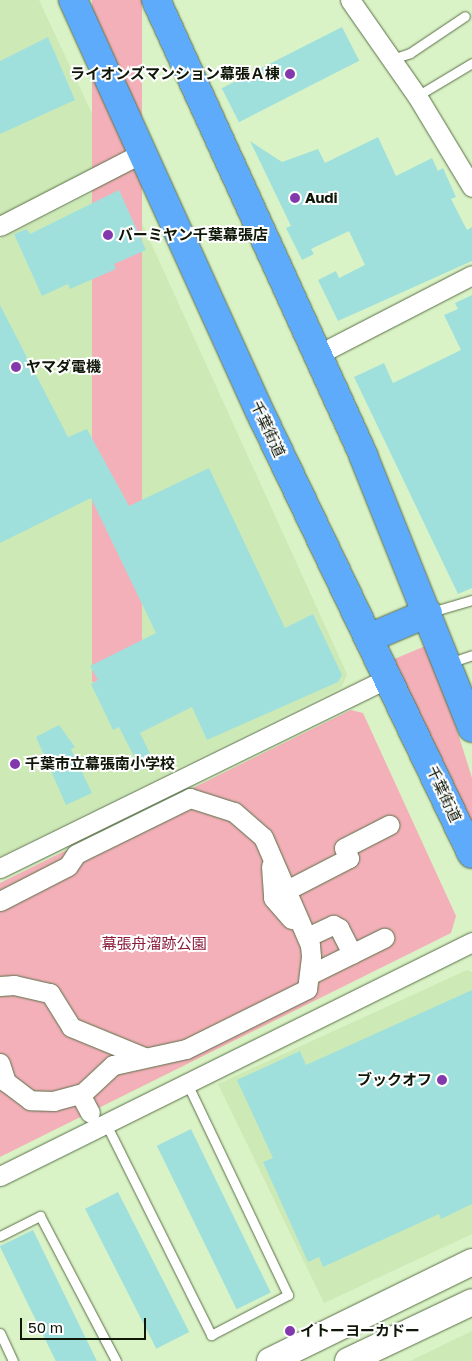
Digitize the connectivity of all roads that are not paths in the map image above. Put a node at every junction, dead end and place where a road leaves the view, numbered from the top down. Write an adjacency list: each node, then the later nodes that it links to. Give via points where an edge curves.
1 (73, 0): 8 (highway, 千葉街道)
2 (156, 0): 12 (highway)
3 (350, 0): 5 (street)
4 (465, 16): 5 (lane, via 410,53)
5 (392, 59): 7 (street)
6 (472, 63): 7 (lane)
7 (417, 96): 9 (street)
8 (142, 153): 10 (street); 15 (highway, 千葉街道)
9 (472, 187)
10 (0, 226)
11 (472, 275): 12 (street)
12 (317, 355): 14 (highway)
13 (472, 600): 14 (lane)
14 (428, 613): 15 (highway); 17 (highway)
15 (368, 638): 18 (highway, 千葉街道)
16 (472, 655): 17 (lane)
17 (446, 663): 19 (highway)
18 (388, 678): 21 (highway, 千葉街道); 23 (street)
19 (472, 728)
20 (390, 825): 24 (street, via 344,848 349,858)
21 (472, 854)
22 (271, 855): 24 (street); 25 (street, via 263,837 234,812 190,798 76,854 68,866); 26 (street, via 273,898)
23 (0, 868)
24 (285, 891): 26 (street)
25 (0, 901)
26 (303, 931): 29 (street, via 333,925 339,928); 31 (street, via 312,957)
27 (384, 938): 29 (street)
28 (472, 942): 36 (street)
29 (352, 954): 31 (street)
30 (0, 986): 32 (street, via 14,985 54,995 65,1021)
31 (310, 989): 33 (street, via 186,1049)
32 (113, 1046): 33 (street); 35 (street)
33 (148, 1058): 35 (street)
34 (0, 1063): 37 (street, via 6,1082 30,1100 46,1102)
35 (113, 1065): 37 (street, via 95,1085)
36 (187, 1083): 39 (street); 39 (lane, via 288,1295 211,1335)
37 (80, 1094): 38 (street)
38 (90, 1113)
39 (106, 1124): 40 (street)
40 (0, 1176)
41 (0, 1236): 46 (lane, via 40,1216)
42 (472, 1262): 47 (street)
43 (472, 1302): 48 (street)
44 (0, 1334): 45 (lane)
45 (13, 1361)
46 (116, 1361)
47 (270, 1361)
48 (348, 1361)

